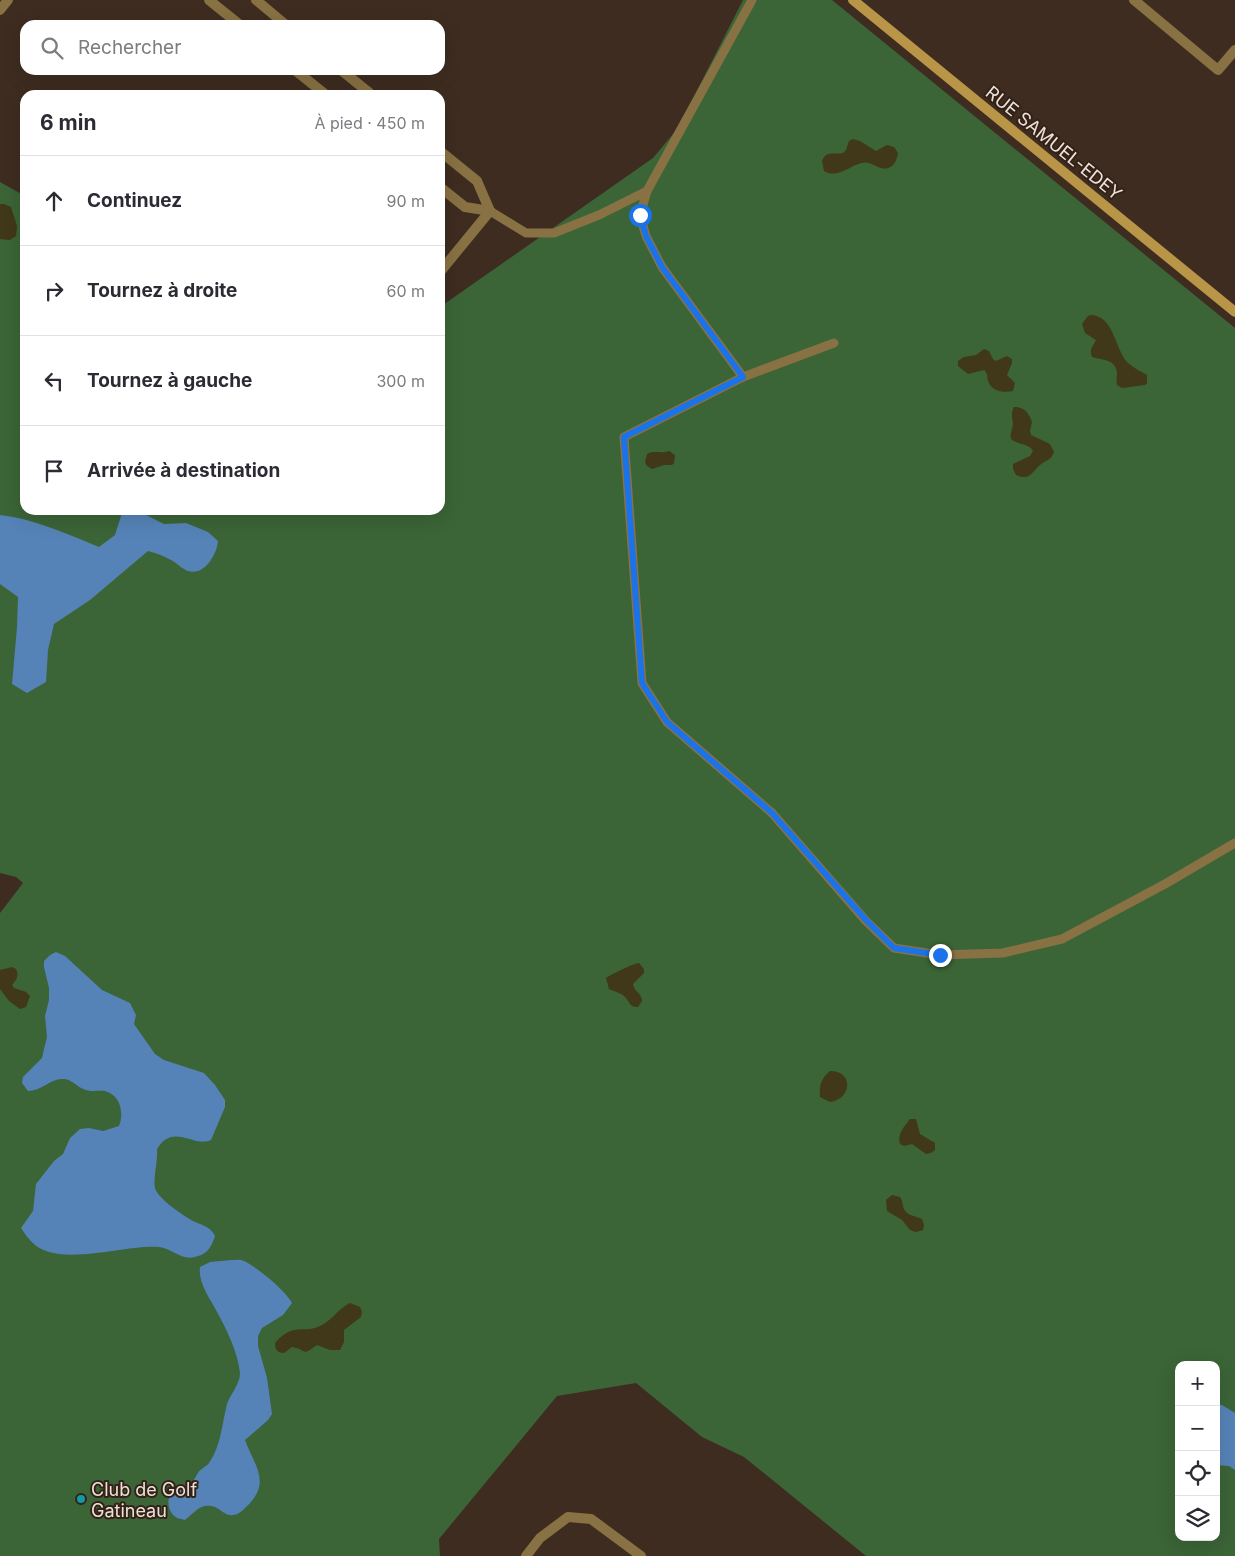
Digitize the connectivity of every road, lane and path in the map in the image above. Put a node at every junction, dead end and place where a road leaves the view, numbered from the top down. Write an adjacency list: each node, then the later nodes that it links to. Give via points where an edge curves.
1 (8, 0): 7 (street)
2 (209, 0): 8 (street)
3 (256, 0): 9 (street)
4 (752, 0): 17 (lane)
5 (853, 0): 20 (street, RUE SAMUEL-EDEY)
6 (1134, 0): 10 (street, via 1218,70)
7 (0, 10)
8 (234, 20)
9 (280, 20)
10 (1235, 50)
11 (301, 75): 13 (street)
12 (347, 75): 14 (street)
13 (320, 90)
14 (366, 90)
15 (445, 155): 18 (street, via 476,181)
16 (445, 191): 18 (street, via 465,207)
17 (647, 191): 18 (lane, via 600,215 554,233 526,233); 22 (lane, via 640,215 646,236 662,267)
18 (490, 211): 19 (street)
19 (445, 266)
20 (1235, 312)
21 (834, 343): 22 (lane)
22 (743, 377): 23 (lane, via 624,437 642,683 667,722 772,813 894,948 940,955 1003,953 1062,939)
23 (1235, 843)
24 (526, 1556): 25 (street, via 540,1538 568,1517 591,1519)
25 (641, 1556)

